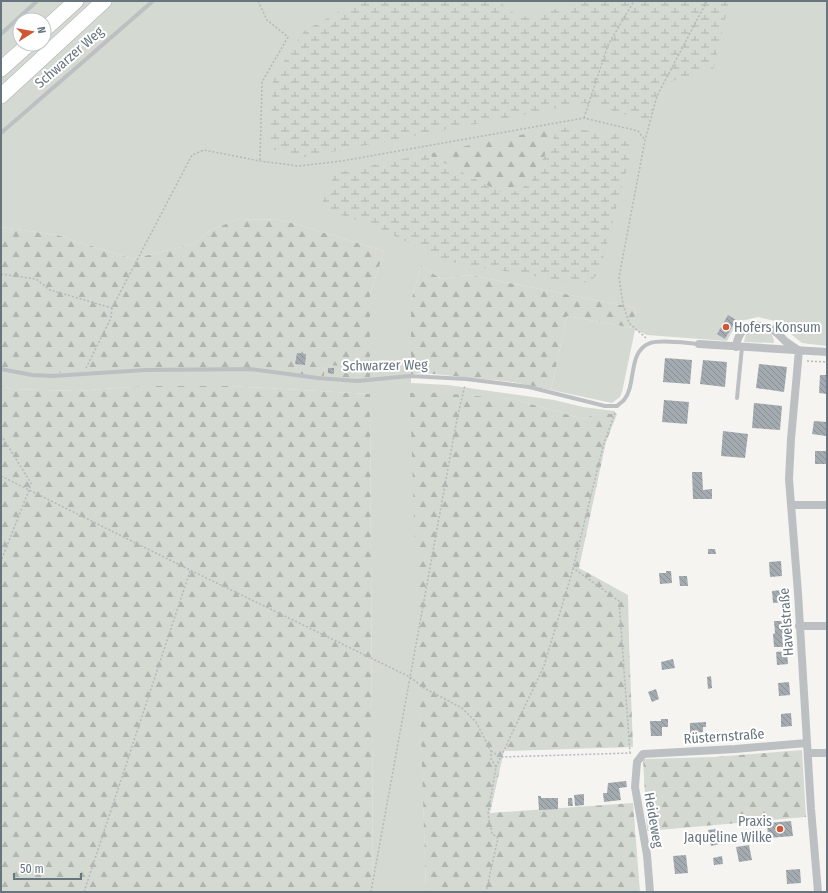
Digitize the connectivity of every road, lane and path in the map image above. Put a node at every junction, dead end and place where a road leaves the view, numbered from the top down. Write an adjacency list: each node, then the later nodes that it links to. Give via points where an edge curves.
1 (37, 1): 9 (lane)
2 (76, 1): 8 (highway)
3 (104, 1): 12 (highway)
4 (153, 1): 14 (lane, Schwarzer Weg)
5 (258, 1): 16 (path, via 267,20 288,37 262,82)
6 (634, 1): 13 (path, via 608,46)
7 (707, 1): 15 (path, via 657,96)
8 (52, 23)
9 (1, 34)
10 (19, 52): 11 (highway)
11 (1, 69)
12 (1, 96)
13 (584, 118): 15 (path, via 638,131); 16 (path, via 342,161 298,166)
14 (1, 133)
15 (645, 140): 19 (path, via 619,277 629,323)
16 (260, 161): 18 (path, via 204,150 192,155)
17 (1, 274): 18 (path, via 36,279 50,290)
18 (112, 308): 25 (path, via 111,318)
19 (651, 343): 20 (lane); 28 (lane, via 643,347 636,356 628,390 624,400)
20 (699, 344): 21 (street)
21 (739, 347): 22 (street); 22 (street, via 737,340 740,332 749,325 759,325 772,328 786,342); 27 (lane)
22 (799, 350): 23 (street); 32 (street, Havelstraße, via 789,464)
23 (827, 352)
24 (1, 369): 25 (lane, Schwarzer Weg, via 32,375)
25 (82, 375): 26 (lane, Schwarzer Weg, via 145,370 251,370 357,380 410,376)
26 (466, 379): 28 (lane, Schwarzer Weg, via 530,387 605,406); 39 (path)
27 (737, 398)
28 (617, 406): 35 (path, via 604,443)
29 (1, 435): 31 (path, via 31,483)
30 (1, 476): 31 (path)
31 (29, 490): 34 (path); 36 (path)
32 (791, 505): 33 (street); 37 (street, Havelstraße)
33 (827, 505)
34 (1, 560)
35 (574, 568): 42 (path, via 619,601); 46 (path, via 544,666)
36 (190, 570): 39 (path); 48 (path)
37 (799, 626): 38 (street); 40 (street, Havelstraße)
38 (827, 626)
39 (410, 677): 41 (path, via 424,688 462,708 476,722); 49 (path)
40 (807, 743): 44 (street, Rüsternstraße); 45 (street, Havelstraße)
41 (490, 751): 46 (path); 47 (path)
42 (630, 753): 44 (path); 46 (path)
43 (827, 753): 45 (street)
44 (643, 754): 51 (street, Heideweg, via 637,762 635,787 647,855)
45 (808, 754): 52 (street, Havelstraße)
46 (501, 757): 47 (path)
47 (496, 768): 50 (path, via 488,814 492,834 498,838)
48 (84, 892)
49 (370, 892)
50 (486, 892)
51 (650, 892)
52 (818, 892)

